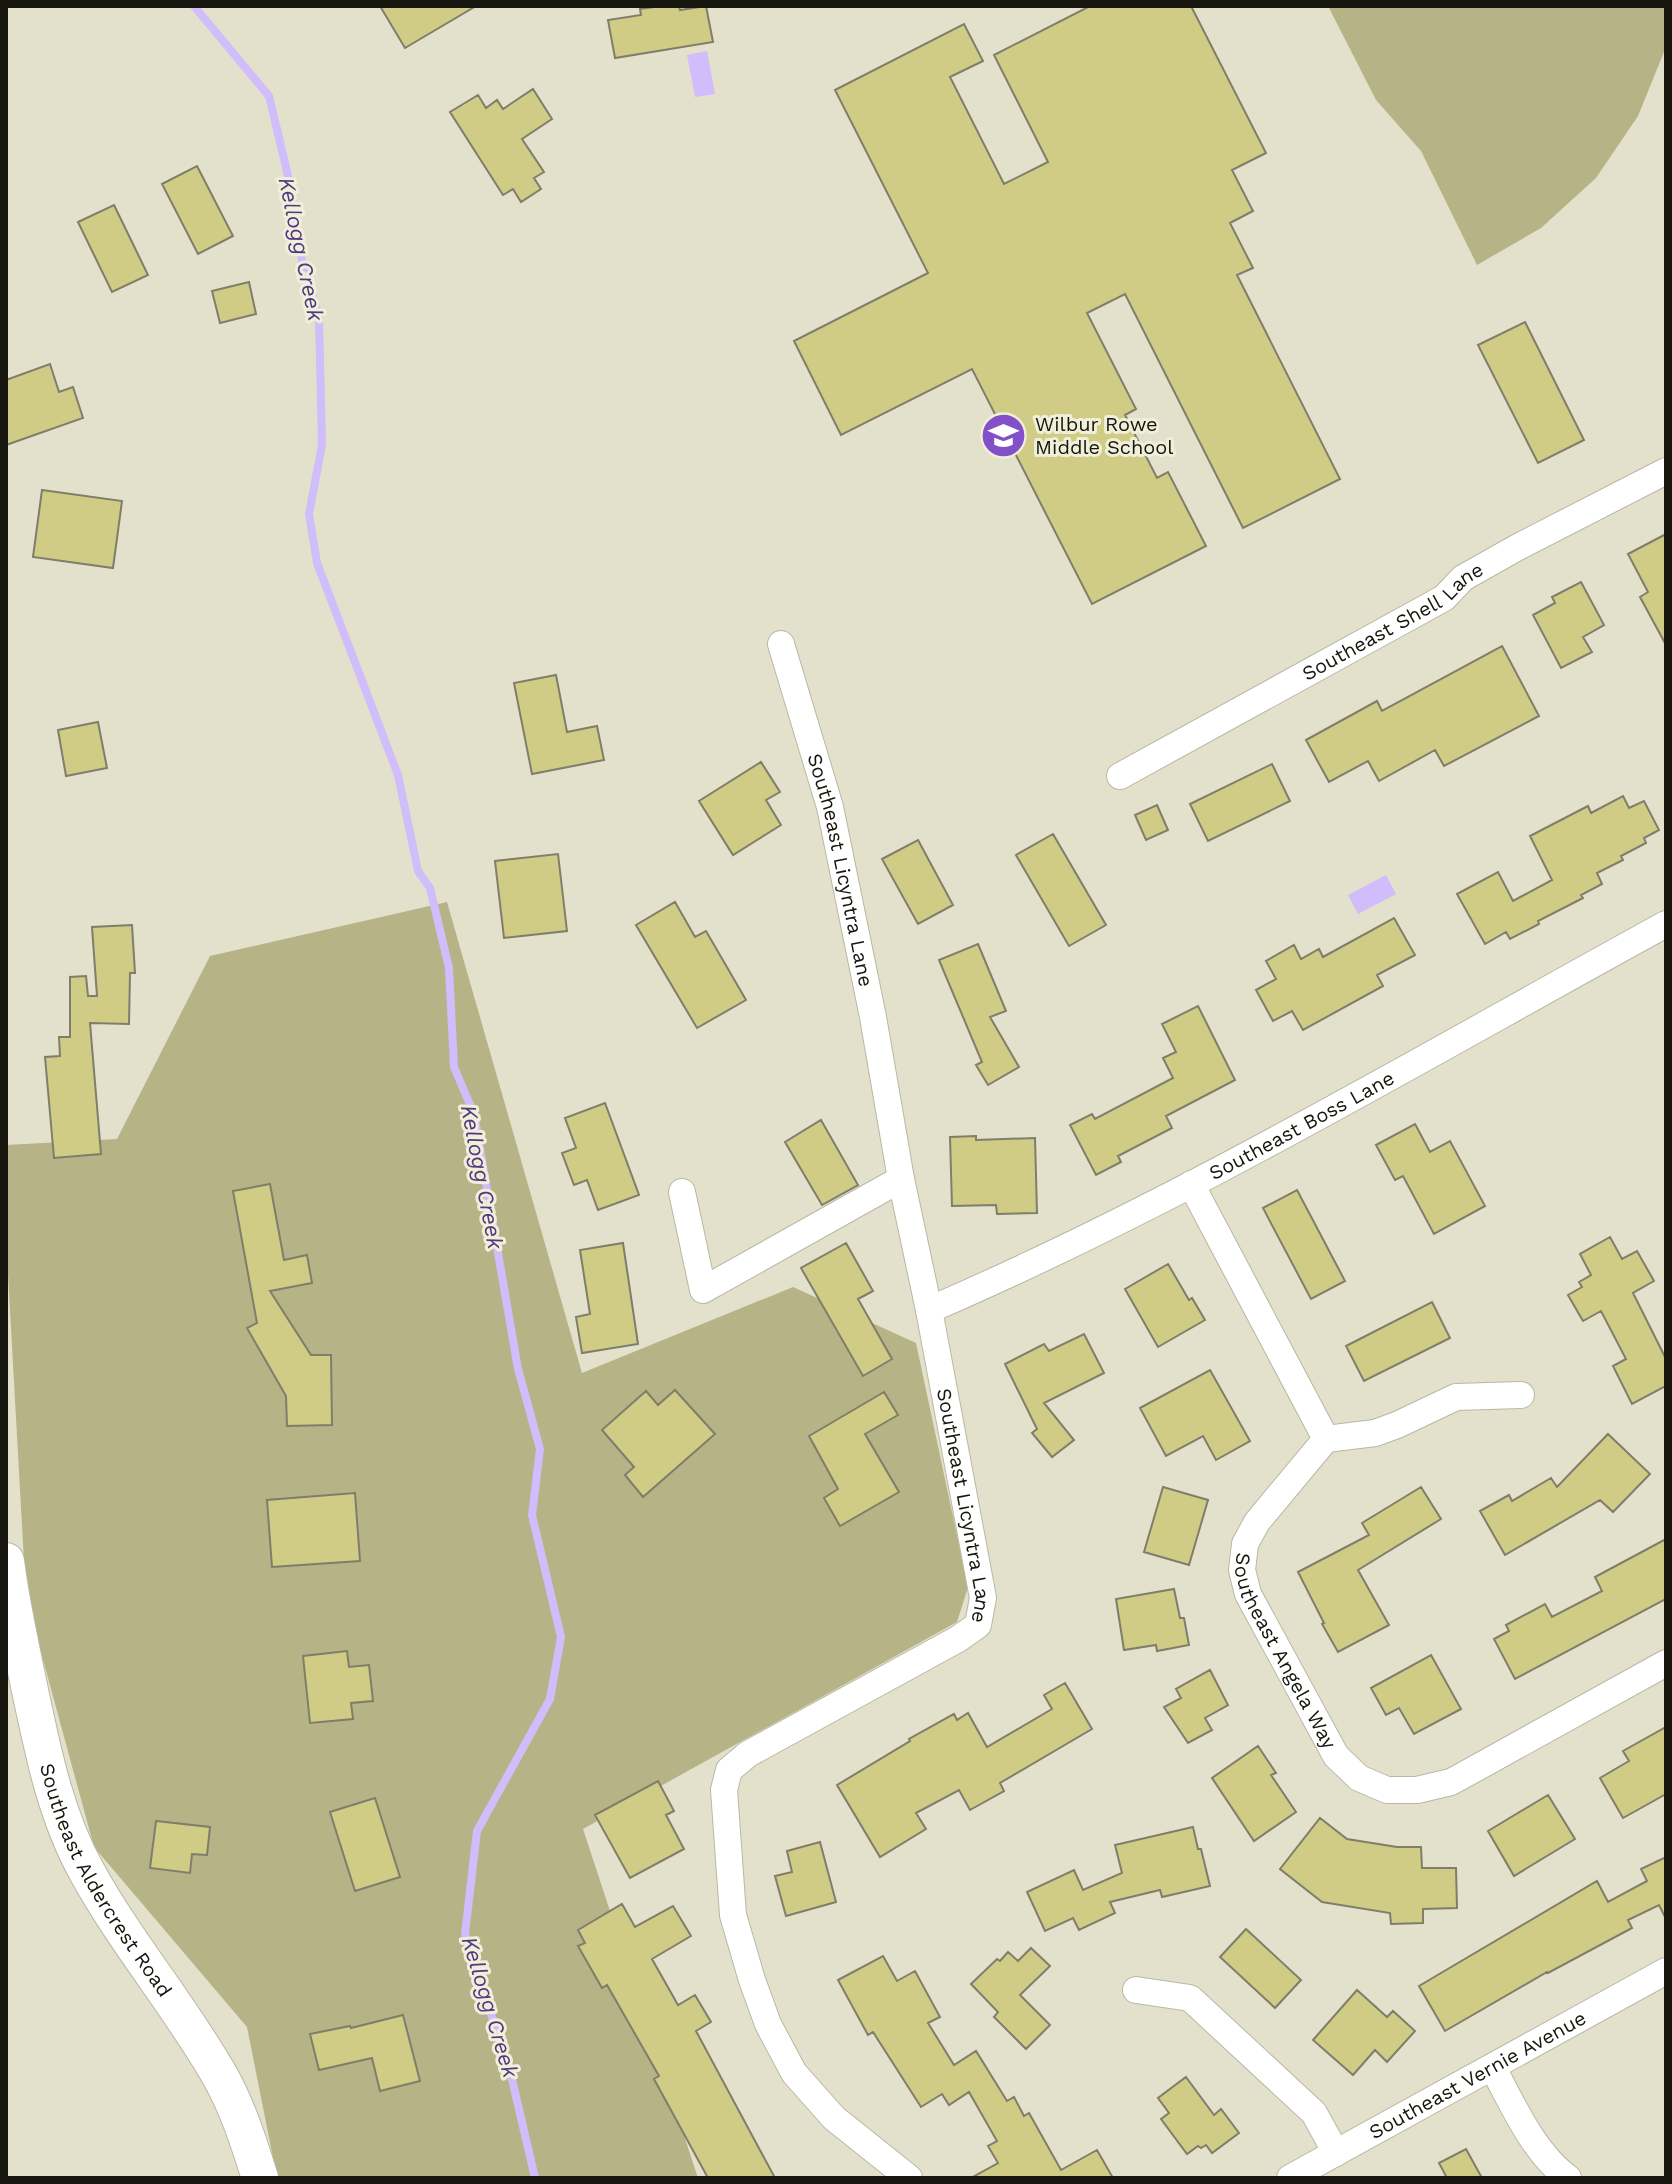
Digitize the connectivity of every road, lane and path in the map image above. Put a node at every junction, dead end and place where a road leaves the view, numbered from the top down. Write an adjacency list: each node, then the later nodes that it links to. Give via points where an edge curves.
1 (1666, 471): 3 (street, Southeast Shell Lane, via 1518,547 1463,578 1444,598)
2 (781, 644): 5 (street, Southeast Licyntra Lane, via 830,807)
3 (1120, 776)
4 (1666, 924): 6 (street, Southeast Boss Lane)
5 (901, 1179): 7 (street, via 703,1290); 8 (street, Southeast Licyntra Lane)
6 (1191, 1184): 8 (street, Southeast Boss Lane); 10 (street)
7 (682, 1192)
8 (929, 1310): 18 (street, Southeast Licyntra Lane, via 983,1598 978,1625 748,1754 729,1770 724,1790 733,1915 768,2024 794,2073 834,2118)
9 (1521, 1395): 10 (street, via 1456,1397 1375,1433)
10 (1326, 1439): 12 (street, Southeast Angela Way, via 1257,1522 1245,1544 1242,1570 1248,1594 1336,1756 1359,1778 1387,1790 1451,1782)
11 (6, 1561): 17 (street, Southeast Aldercrest Road, via 43,1754 74,1845 221,2078)
12 (1666, 1663)
13 (1666, 1971): 15 (street, Southeast Vernie Avenue)
14 (1136, 1990): 16 (street, via 1190,1998 1314,2113)
15 (1493, 2068): 16 (street, Southeast Vernie Avenue); 20 (street, via 1537,2144)
16 (1336, 2153): 19 (street, Southeast Vernie Avenue)
17 (260, 2178)
18 (909, 2178)
19 (1290, 2178)
20 (1568, 2178)

